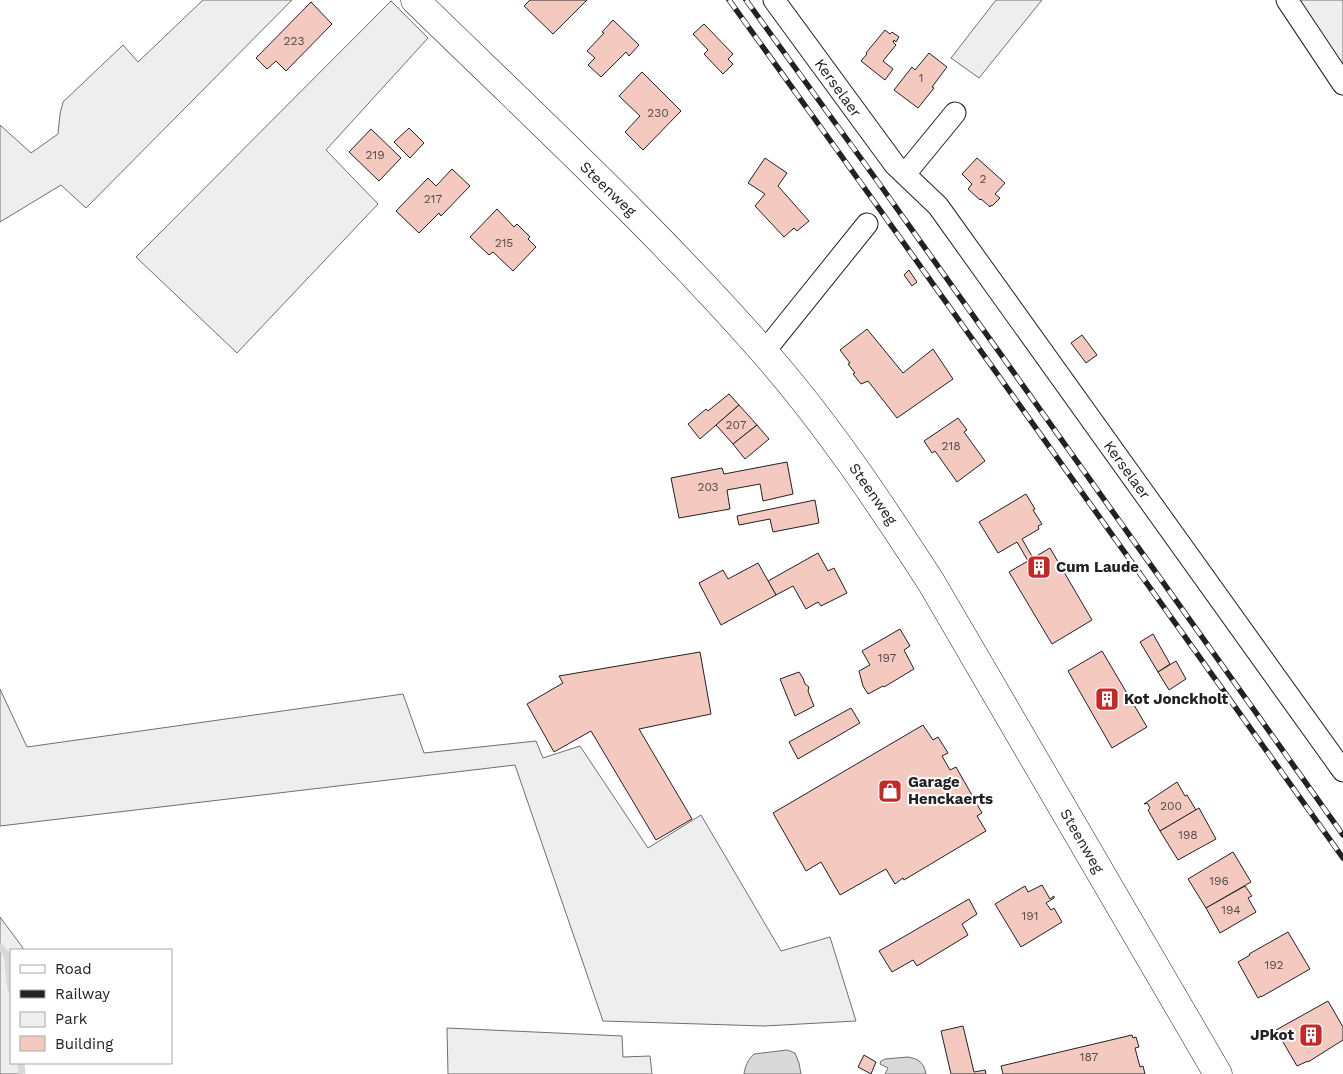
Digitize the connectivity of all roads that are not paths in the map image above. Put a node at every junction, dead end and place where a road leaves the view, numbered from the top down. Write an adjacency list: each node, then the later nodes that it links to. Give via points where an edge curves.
1 (415, 0): 8 (main road, Steenweg, via 666,246)
2 (774, 0): 6 (street, Kerselaer, via 895,165)
3 (1288, 0): 4 (street)
4 (1343, 84)
5 (955, 113): 6 (street)
6 (905, 174): 9 (street, Kerselaer, via 938,206)
7 (867, 224): 8 (street)
8 (764, 352): 10 (main road, Steenweg, via 830,432 931,582)
9 (1343, 771)
10 (1218, 1074)

